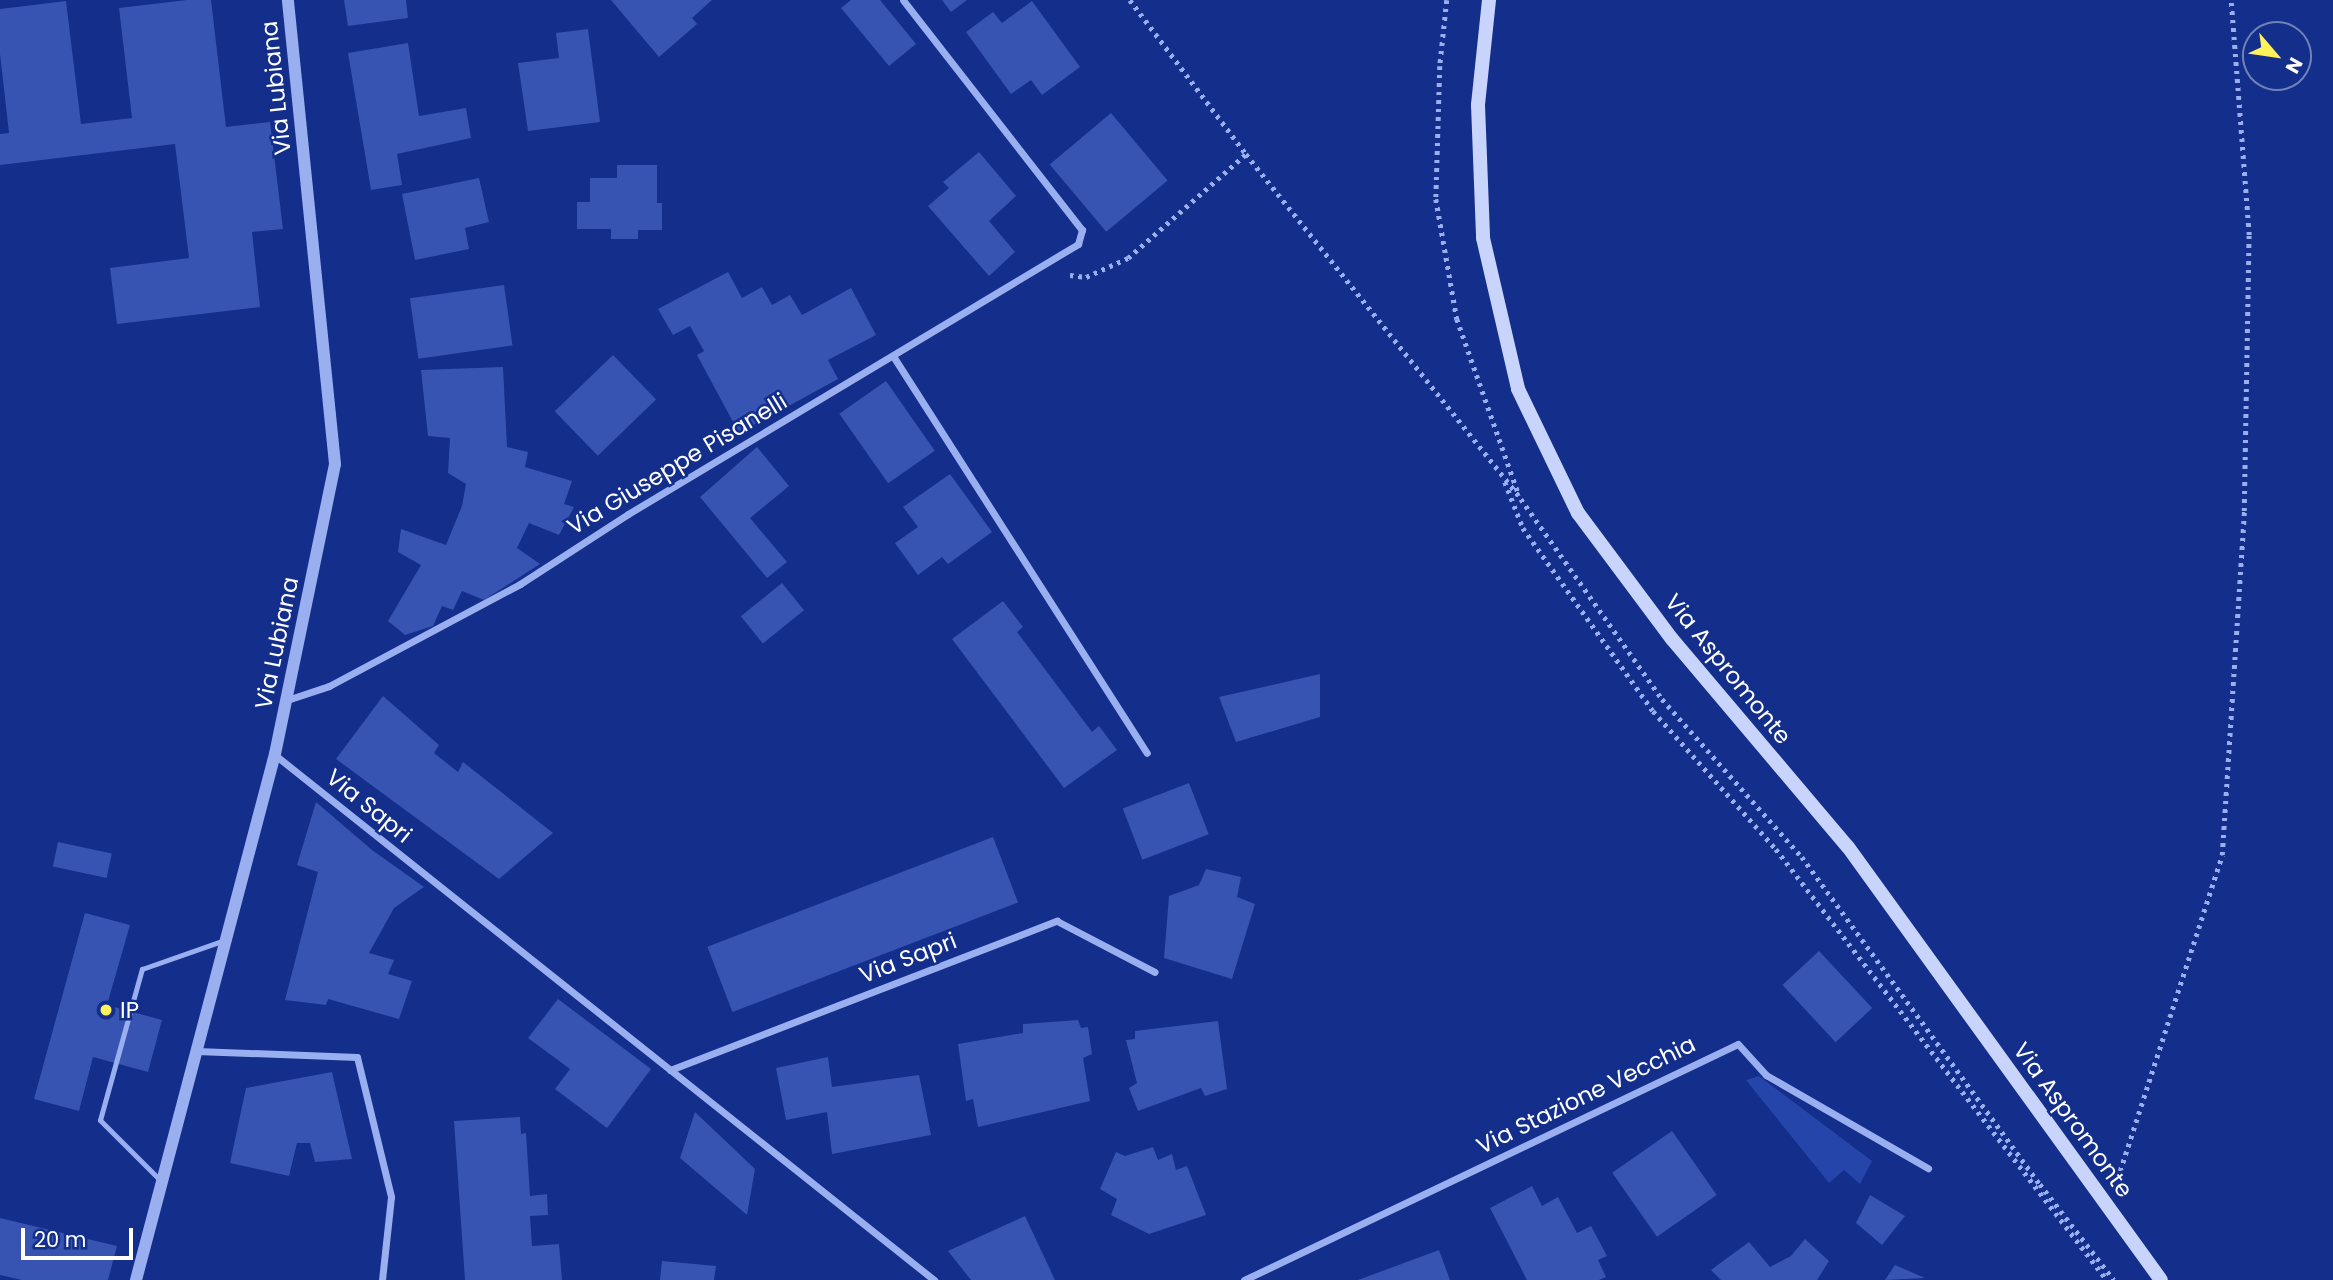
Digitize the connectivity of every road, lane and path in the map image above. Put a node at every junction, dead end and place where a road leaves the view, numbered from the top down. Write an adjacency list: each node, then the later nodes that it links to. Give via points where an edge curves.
1 (288, 0): 10 (street, Via Lubiana, via 335,464)
2 (904, 0): 7 (street, Via Giuseppe Pisanelli, via 1082,230 1078,244)
3 (1130, 0): 6 (path)
4 (1489, 0): 26 (main road, Via Aspromonte, via 1478,105 1482,238 1518,389 1578,513 1672,639 1847,847)
5 (2231, 0): 18 (path, via 2249,234 2244,511 2222,855)
6 (1246, 154): 7 (path, via 1128,258 1086,277); 9 (path)
7 (1035, 271): 8 (street, Via Giuseppe Pisanelli)
8 (893, 356): 10 (street, Via Giuseppe Pisanelli, via 520,584 328,686); 11 (street)
9 (1503, 478): 24 (path, via 1523,528 1654,711 1776,849); 25 (path, via 1662,699 1802,857)
10 (288, 699): 12 (street, Via Lubiana)
11 (1146, 753)
12 (275, 754): 13 (street, Via Lubiana); 16 (street, Via Sapri)
13 (225, 940): 15 (street, Via Lubiana); 19 (lane, via 142,969 100,1120)
14 (1155, 972): 16 (street, Via Sapri, via 1057,921)
15 (196, 1051): 19 (street, Via Lubiana); 21 (street, via 357,1057 391,1197)
16 (670, 1070): 22 (street, Via Sapri)
17 (1928, 1168): 23 (street, Via Stazione Vecchia, via 1766,1075 1738,1044)
18 (2120, 1171)
19 (161, 1181): 20 (street, Via Lubiana)
20 (135, 1280)
21 (382, 1280)
22 (934, 1280)
23 (1244, 1280)
24 (2106, 1280)
25 (2114, 1280)
26 (2161, 1280)

